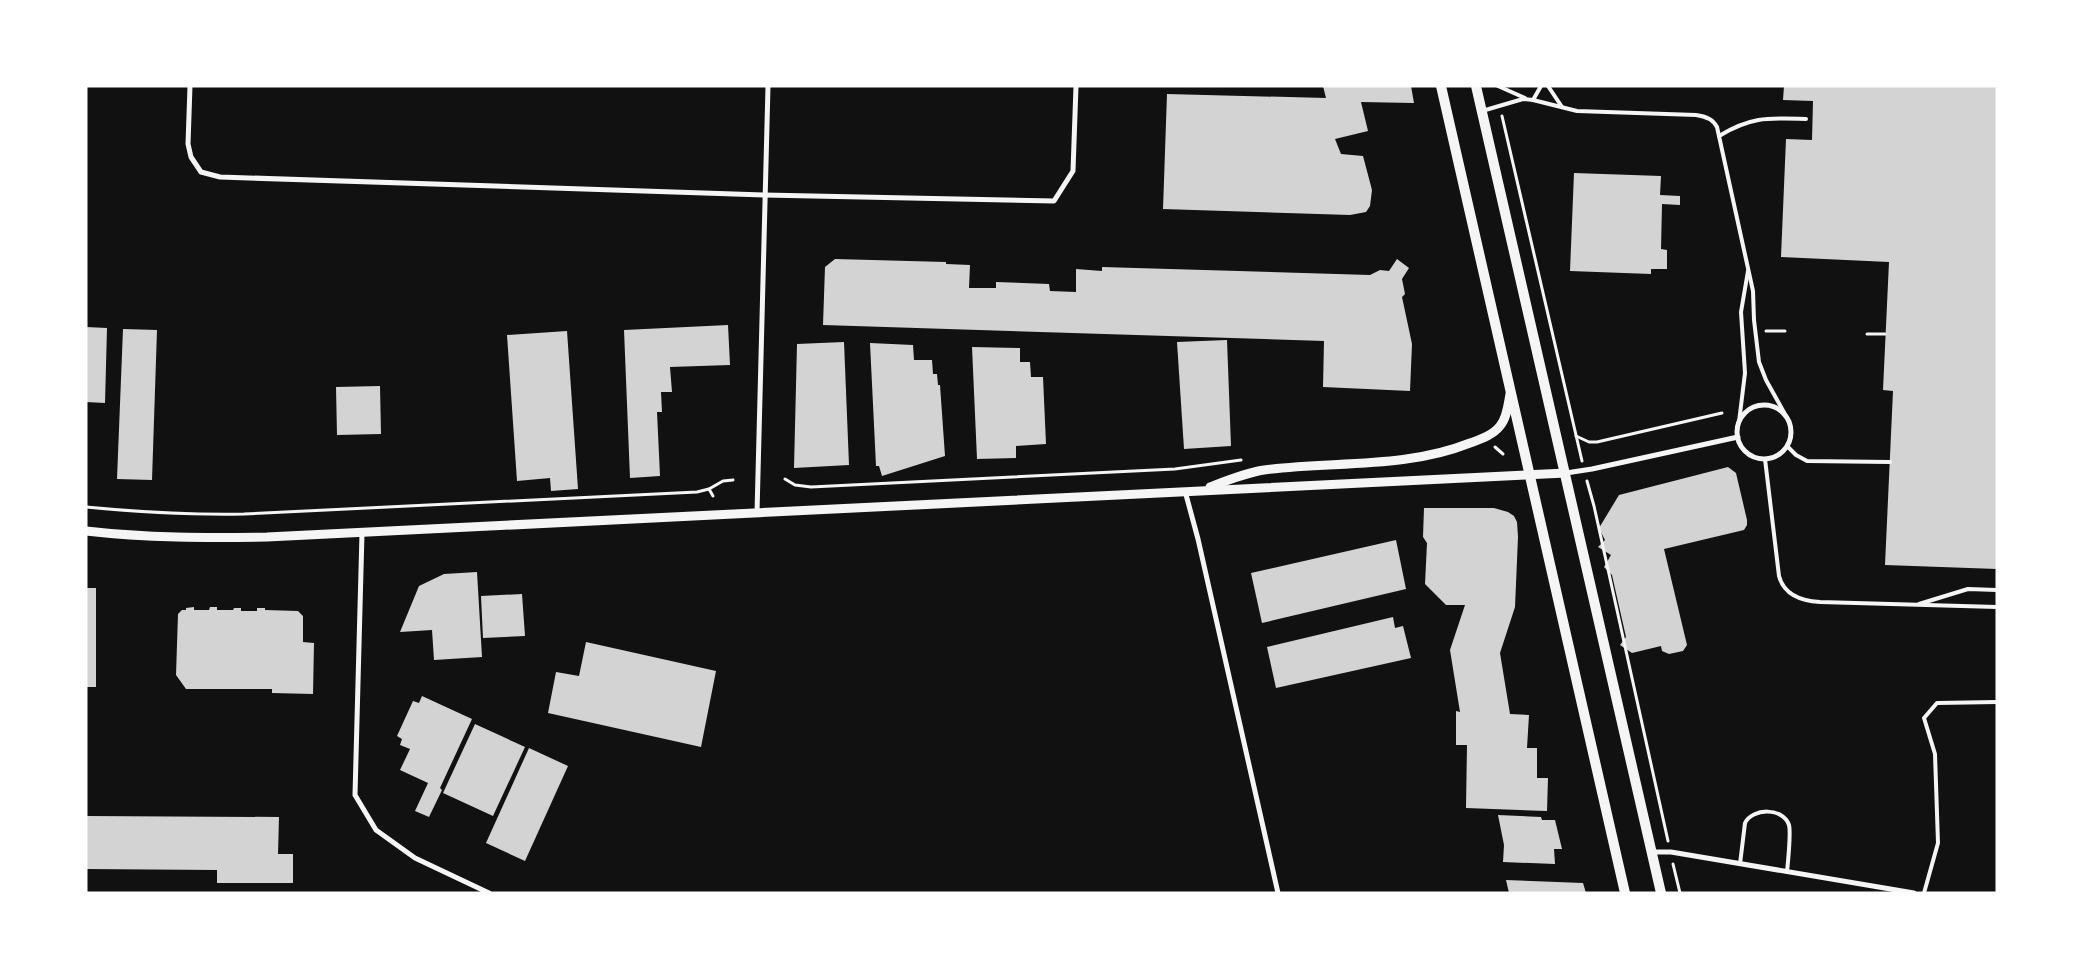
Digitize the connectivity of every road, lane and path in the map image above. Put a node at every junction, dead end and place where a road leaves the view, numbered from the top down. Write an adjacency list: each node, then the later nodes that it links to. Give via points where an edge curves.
1 (190, 86): 15 (street, via 188,144 191,157 201,172 220,178)
2 (768, 86): 15 (street)
3 (1076, 86): 15 (street, via 1073,171 1054,201)
4 (1441, 86): 21 (main road)
5 (1476, 86): 12 (main road)
6 (1498, 86): 9 (lane)
7 (1541, 86): 9 (lane)
8 (1548, 86): 11 (lane)
9 (1531, 100): 10 (lane); 11 (lane)
10 (1499, 105): 12 (lane); 25 (path)
11 (1562, 108): 14 (lane, via 1700,116 1715,123)
12 (1482, 112): 34 (main road)
13 (1806, 119): 14 (lane, via 1752,120)
14 (1718, 136): 16 (lane)
15 (764, 195): 44 (street)
16 (1748, 262): 23 (lane, via 1759,362); 24 (lane, via 1741,312 1745,373)
17 (1766, 331): 18 (path)
18 (1785, 331)
19 (1867, 334): 20 (path)
20 (1885, 334)
21 (1510, 392): 35 (main road); 39 (street, via 1501,426 1463,446 1408,460 1251,472)
22 (1722, 413): 25 (path, via 1597,442 1589,442)
23 (1786, 416): 24 (street, via 1774,407 1758,406 1744,413); 29 (street, via 1791,431)
24 (1739, 422): 26 (street)
25 (1576, 435): 27 (path)
26 (1738, 437): 31 (street, via 1750,454); 34 (street)
27 (1577, 441)
28 (1493, 444): 30 (path)
29 (1787, 446): 31 (street); 33 (lane, via 1807,460)
30 (1503, 454)
31 (1765, 459): 48 (lane, via 1778,576 1788,592 1800,599 1820,602)
32 (1242, 460): 36 (path, via 1175,469 811,487 795,485)
33 (1890, 462)
34 (1566, 473): 35 (street); 51 (main road)
35 (1530, 475): 39 (street); 57 (main road)
36 (785, 479)
37 (733, 480): 38 (path, via 723,481)
38 (709, 489): 41 (path); 43 (path, via 244,514 183,514)
39 (1203, 490): 40 (street)
40 (1185, 491): 44 (street); 56 (street)
41 (713, 496)
42 (1592, 497): 52 (path)
43 (86, 506)
44 (757, 513): 46 (street)
45 (86, 531): 46 (street, via 190,538)
46 (362, 533): 55 (street, via 355,795 376,830 415,858)
47 (1997, 590): 48 (lane, via 1968,589)
48 (1915, 605): 49 (lane)
49 (1997, 607)
50 (1997, 702): 61 (lane, via 1937,703 1924,718 1935,754 1938,843)
51 (1652, 852): 52 (street); 58 (main road)
52 (1671, 852): 53 (street); 59 (path)
53 (1740, 864): 54 (street); 54 (lane, via 1744,823 1748,817 1761,811 1768,812 1785,819 1789,826)
54 (1787, 872): 60 (street)
55 (489, 893)
56 (1278, 893)
57 (1625, 893)
58 (1661, 893)
59 (1680, 893)
60 (1914, 893)
61 (1924, 893)

